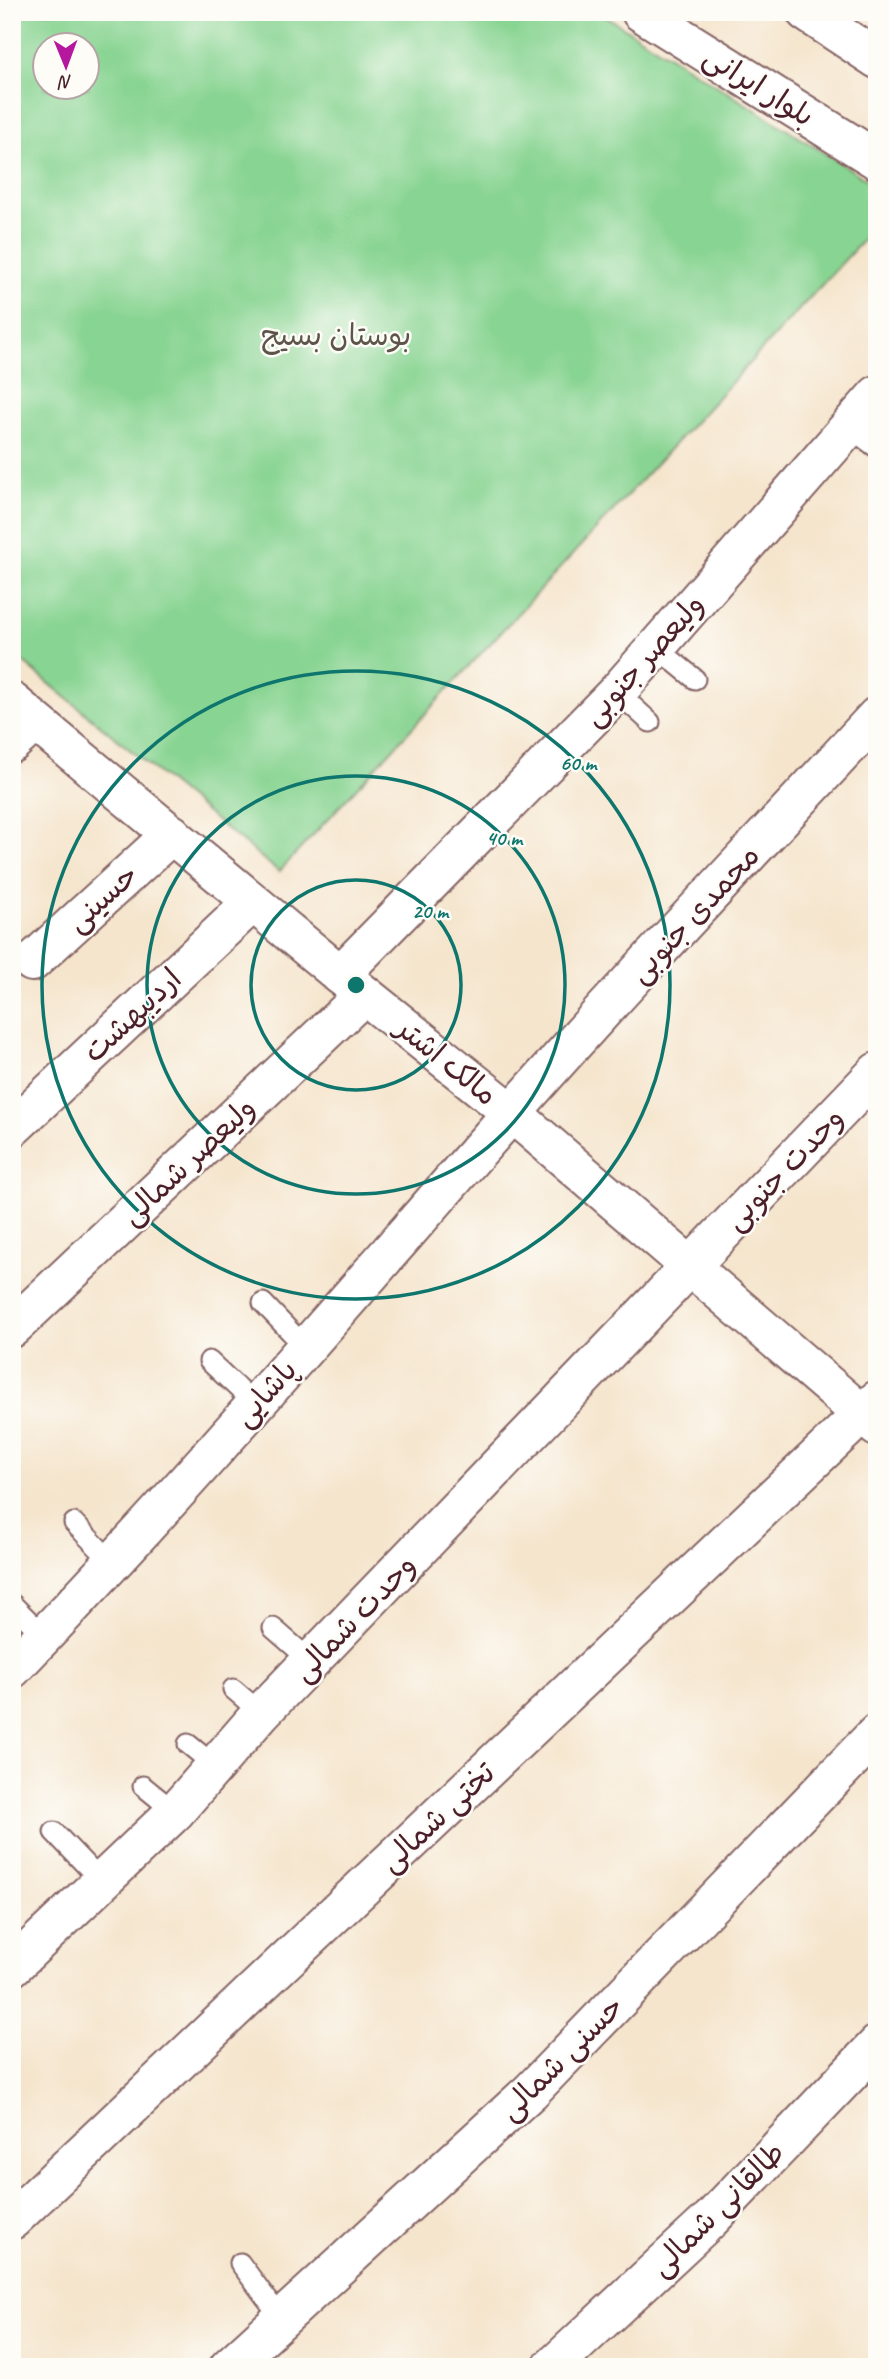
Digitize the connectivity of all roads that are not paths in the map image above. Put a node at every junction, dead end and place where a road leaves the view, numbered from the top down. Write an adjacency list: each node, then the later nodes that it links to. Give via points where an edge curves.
1 (641, 12): 4 (street, بلوار ایرانی)
2 (806, 12): 3 (street)
3 (877, 59)
4 (877, 160)
5 (877, 395): 6 (street, ولیعصر جنوبی)
6 (863, 437): 7 (street, ولیعصر جنوبی)
7 (656, 647): 8 (lane); 9 (street, ولیعصر جنوبی)
8 (695, 679)
9 (617, 692): 12 (lane); 16 (street, ولیعصر جنوبی)
10 (877, 716): 18 (street, محمدی جنوبی)
11 (20, 722): 13 (street, مالک اشتر)
12 (650, 722)
13 (172, 834): 14 (street, مالک اشتر); 15 (street, حسینی)
14 (252, 903): 16 (street, مالک اشتر); 19 (street, اردیبهشت)
15 (32, 962)
16 (352, 985): 18 (street, مالک اشتر); 22 (street, ولیعصر شمالی)
17 (877, 1072): 20 (street, وحدت جنوبی)
18 (512, 1112): 20 (street, مالک اشتر); 23 (street, پاشایی)
19 (12, 1128)
20 (692, 1266): 26 (street, مالک اشتر); 32 (street, وحدت شمالی)
21 (263, 1303): 23 (lane)
22 (12, 1328)
23 (306, 1348): 25 (street, پاشایی)
24 (209, 1361): 25 (lane)
25 (255, 1404): 28 (street, پاشایی)
26 (872, 1414): 41 (street, تختی شمالی)
27 (74, 1523): 28 (lane)
28 (113, 1563): 31 (street, پاشایی)
29 (12, 1604): 31 (lane)
30 (273, 1628): 32 (lane)
31 (44, 1636): 33 (street, پاشایی)
32 (312, 1662): 36 (street, وحدت شمالی, via 247,1701 202,1755)
33 (12, 1669)
34 (877, 1733): 43 (street, حسنی شمالی, via 531,2091)
35 (143, 1786): 36 (lane)
36 (175, 1812): 38 (street, وحدت شمالی)
37 (54, 1832): 38 (lane)
38 (101, 1881): 39 (street, وحدت شمالی)
39 (12, 1967)
40 (877, 2045): 45 (street, طالقانی شمالی, via 711,2219)
41 (12, 2220)
42 (240, 2263): 43 (lane)
43 (281, 2318): 44 (street, حسنی شمالی)
44 (229, 2367)
45 (552, 2367)

